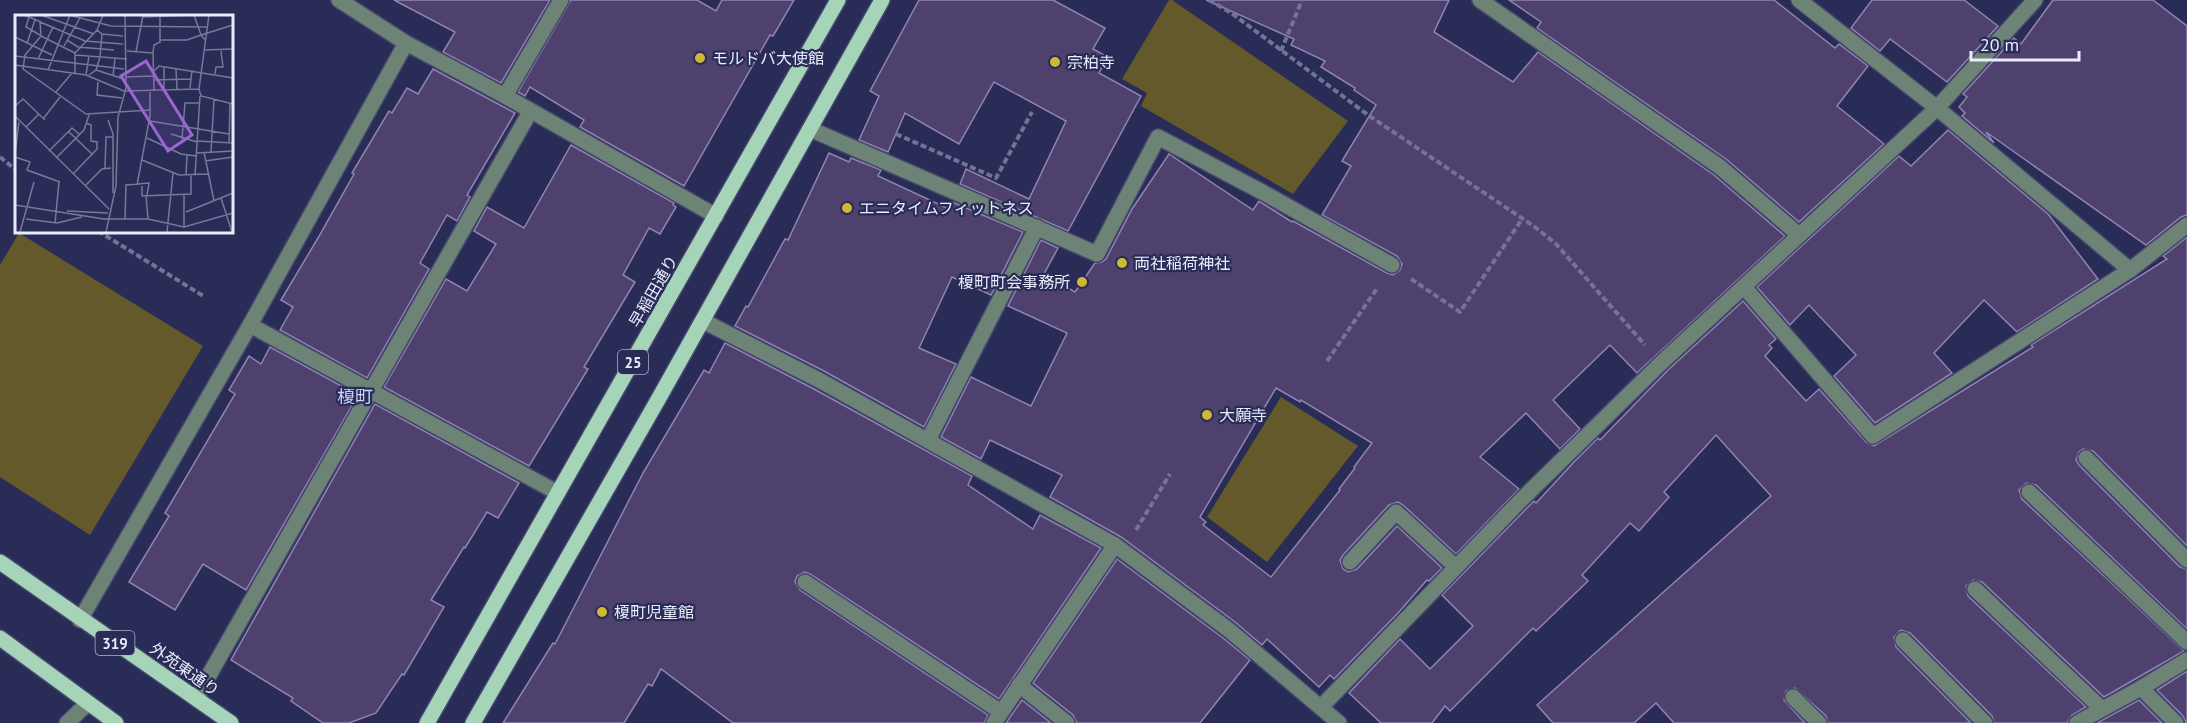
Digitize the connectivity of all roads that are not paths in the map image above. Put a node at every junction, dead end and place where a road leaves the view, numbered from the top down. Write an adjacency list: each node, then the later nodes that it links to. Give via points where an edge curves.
1 (339, 0): 8 (street)
2 (561, 0): 9 (street)
3 (838, 0): 13 (main road, 早稲田通り / 25)
4 (882, 0): 12 (main road, 25)
5 (1480, 0): 16 (street, via 1720,167)
6 (1799, 0): 10 (street)
7 (2035, 0): 10 (street)
8 (406, 43): 9 (street); 21 (street)
9 (505, 96): 11 (street)
10 (1937, 108): 16 (street); 18 (street)
11 (530, 112): 13 (street); 22 (street)
12 (810, 129): 15 (street); 20 (main road, 25)
13 (716, 216): 26 (main road, 早稲田通り / 25)
14 (2187, 225): 18 (street)
15 (1037, 227): 17 (street, via 1097,254 1158,137); 23 (street)
16 (1799, 235): 19 (street)
17 (1392, 265)
18 (2130, 270): 19 (street, via 1873,436)
19 (1744, 287): 31 (street, via 1661,363)
20 (703, 321): 23 (street); 51 (main road, 25)
21 (250, 325): 22 (street); 34 (street)
22 (370, 391): 26 (street); 42 (street)
23 (928, 440): 27 (street)
24 (2086, 458): 28 (street)
25 (2029, 492): 37 (street)
26 (558, 493): 50 (main road, 早稲田通り / 25)
27 (1119, 547): 39 (street); 44 (street, via 1229,630)
28 (2187, 560)
29 (0, 562): 34 (main road, 外苑東通り / 319)
30 (1350, 562): 31 (street, via 1396,512)
31 (1456, 567): 44 (street)
32 (806, 582): 46 (street)
33 (1976, 589): 45 (street)
34 (80, 620): 42 (main road, 外苑東通り / 319)
35 (0, 638): 43 (main road)
36 (1903, 640): 55 (street)
37 (2187, 642)
38 (2187, 660): 40 (street)
39 (1019, 685): 46 (street); 52 (street)
40 (2141, 688): 45 (street); 57 (street)
41 (1793, 697): 54 (street)
42 (195, 698): 49 (main road, 外苑東通り / 319)
43 (88, 703): 47 (street); 48 (main road)
44 (1321, 707): 53 (street)
45 (2102, 709): 56 (street)
46 (997, 717)
47 (67, 723)
48 (116, 723)
49 (231, 723)
50 (426, 723)
51 (473, 723)
52 (1067, 723)
53 (1339, 723)
54 (1819, 723)
55 (1985, 723)
56 (2077, 723)
57 (2176, 723)

